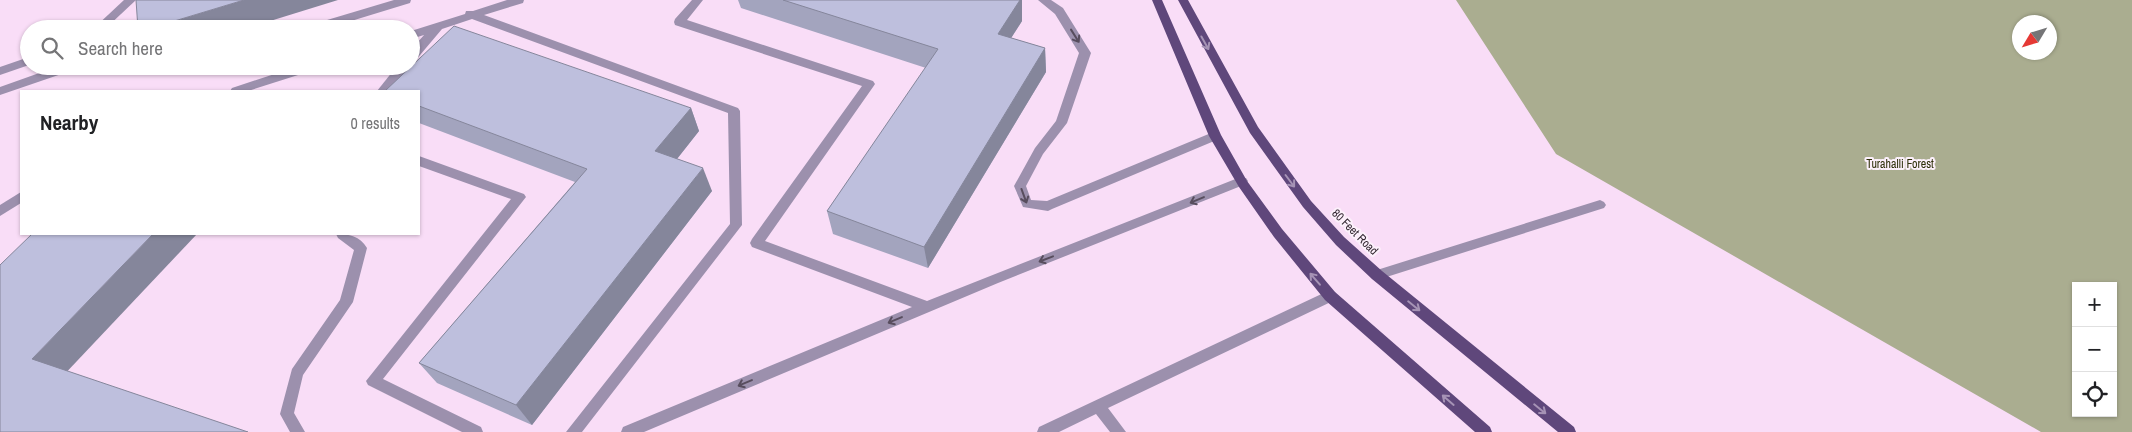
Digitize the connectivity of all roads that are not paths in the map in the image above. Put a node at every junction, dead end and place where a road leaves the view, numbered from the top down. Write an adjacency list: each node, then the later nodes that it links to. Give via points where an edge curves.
1 (132, 0): 9 (street)
2 (406, 0): 10 (street)
3 (519, 0): 8 (street)
4 (698, 0): 31 (street, via 679,22 869,84 756,243)
5 (1043, 0): 22 (street, one-way to 22, via 1059,11 1085,53 1061,123 1039,151 1020,186 1027,204 1048,206)
6 (1157, 0): 22 (main road)
7 (1183, 0): 29 (main road, 80 Feet Road, one-way to 29, via 1254,130 1279,166 1340,241)
8 (470, 14): 11 (street); 35 (street, via 734,111 736,225)
9 (109, 20)
10 (340, 20)
11 (438, 26): 12 (street); 13 (street)
12 (420, 32)
13 (420, 47)
14 (20, 64): 15 (street)
15 (0, 71)
16 (46, 75): 21 (street)
17 (285, 75): 19 (street)
18 (396, 75): 20 (street)
19 (239, 90)
20 (384, 90)
21 (0, 91)
22 (1215, 136): 24 (main road)
23 (420, 161): 34 (street, via 520,197 373,382)
24 (1242, 181): 30 (main road, one-way to 24, via 1278,233); 31 (street, one-way to 31)
25 (20, 198): 27 (street)
26 (1600, 205): 29 (street)
27 (0, 211)
28 (343, 235): 33 (street, via 361,248 346,302 297,373 287,414)
29 (1377, 275): 40 (main road, 80 Feet Road, one-way to 40)
30 (1330, 296): 32 (street); 39 (main road, one-way to 30)
31 (928, 307): 36 (street, one-way to 36)
32 (1099, 407): 37 (street); 38 (street)
33 (298, 432)
34 (476, 432)
35 (573, 432)
36 (628, 432)
37 (1044, 432)
38 (1119, 432)
39 (1485, 432)
40 (1568, 432)

